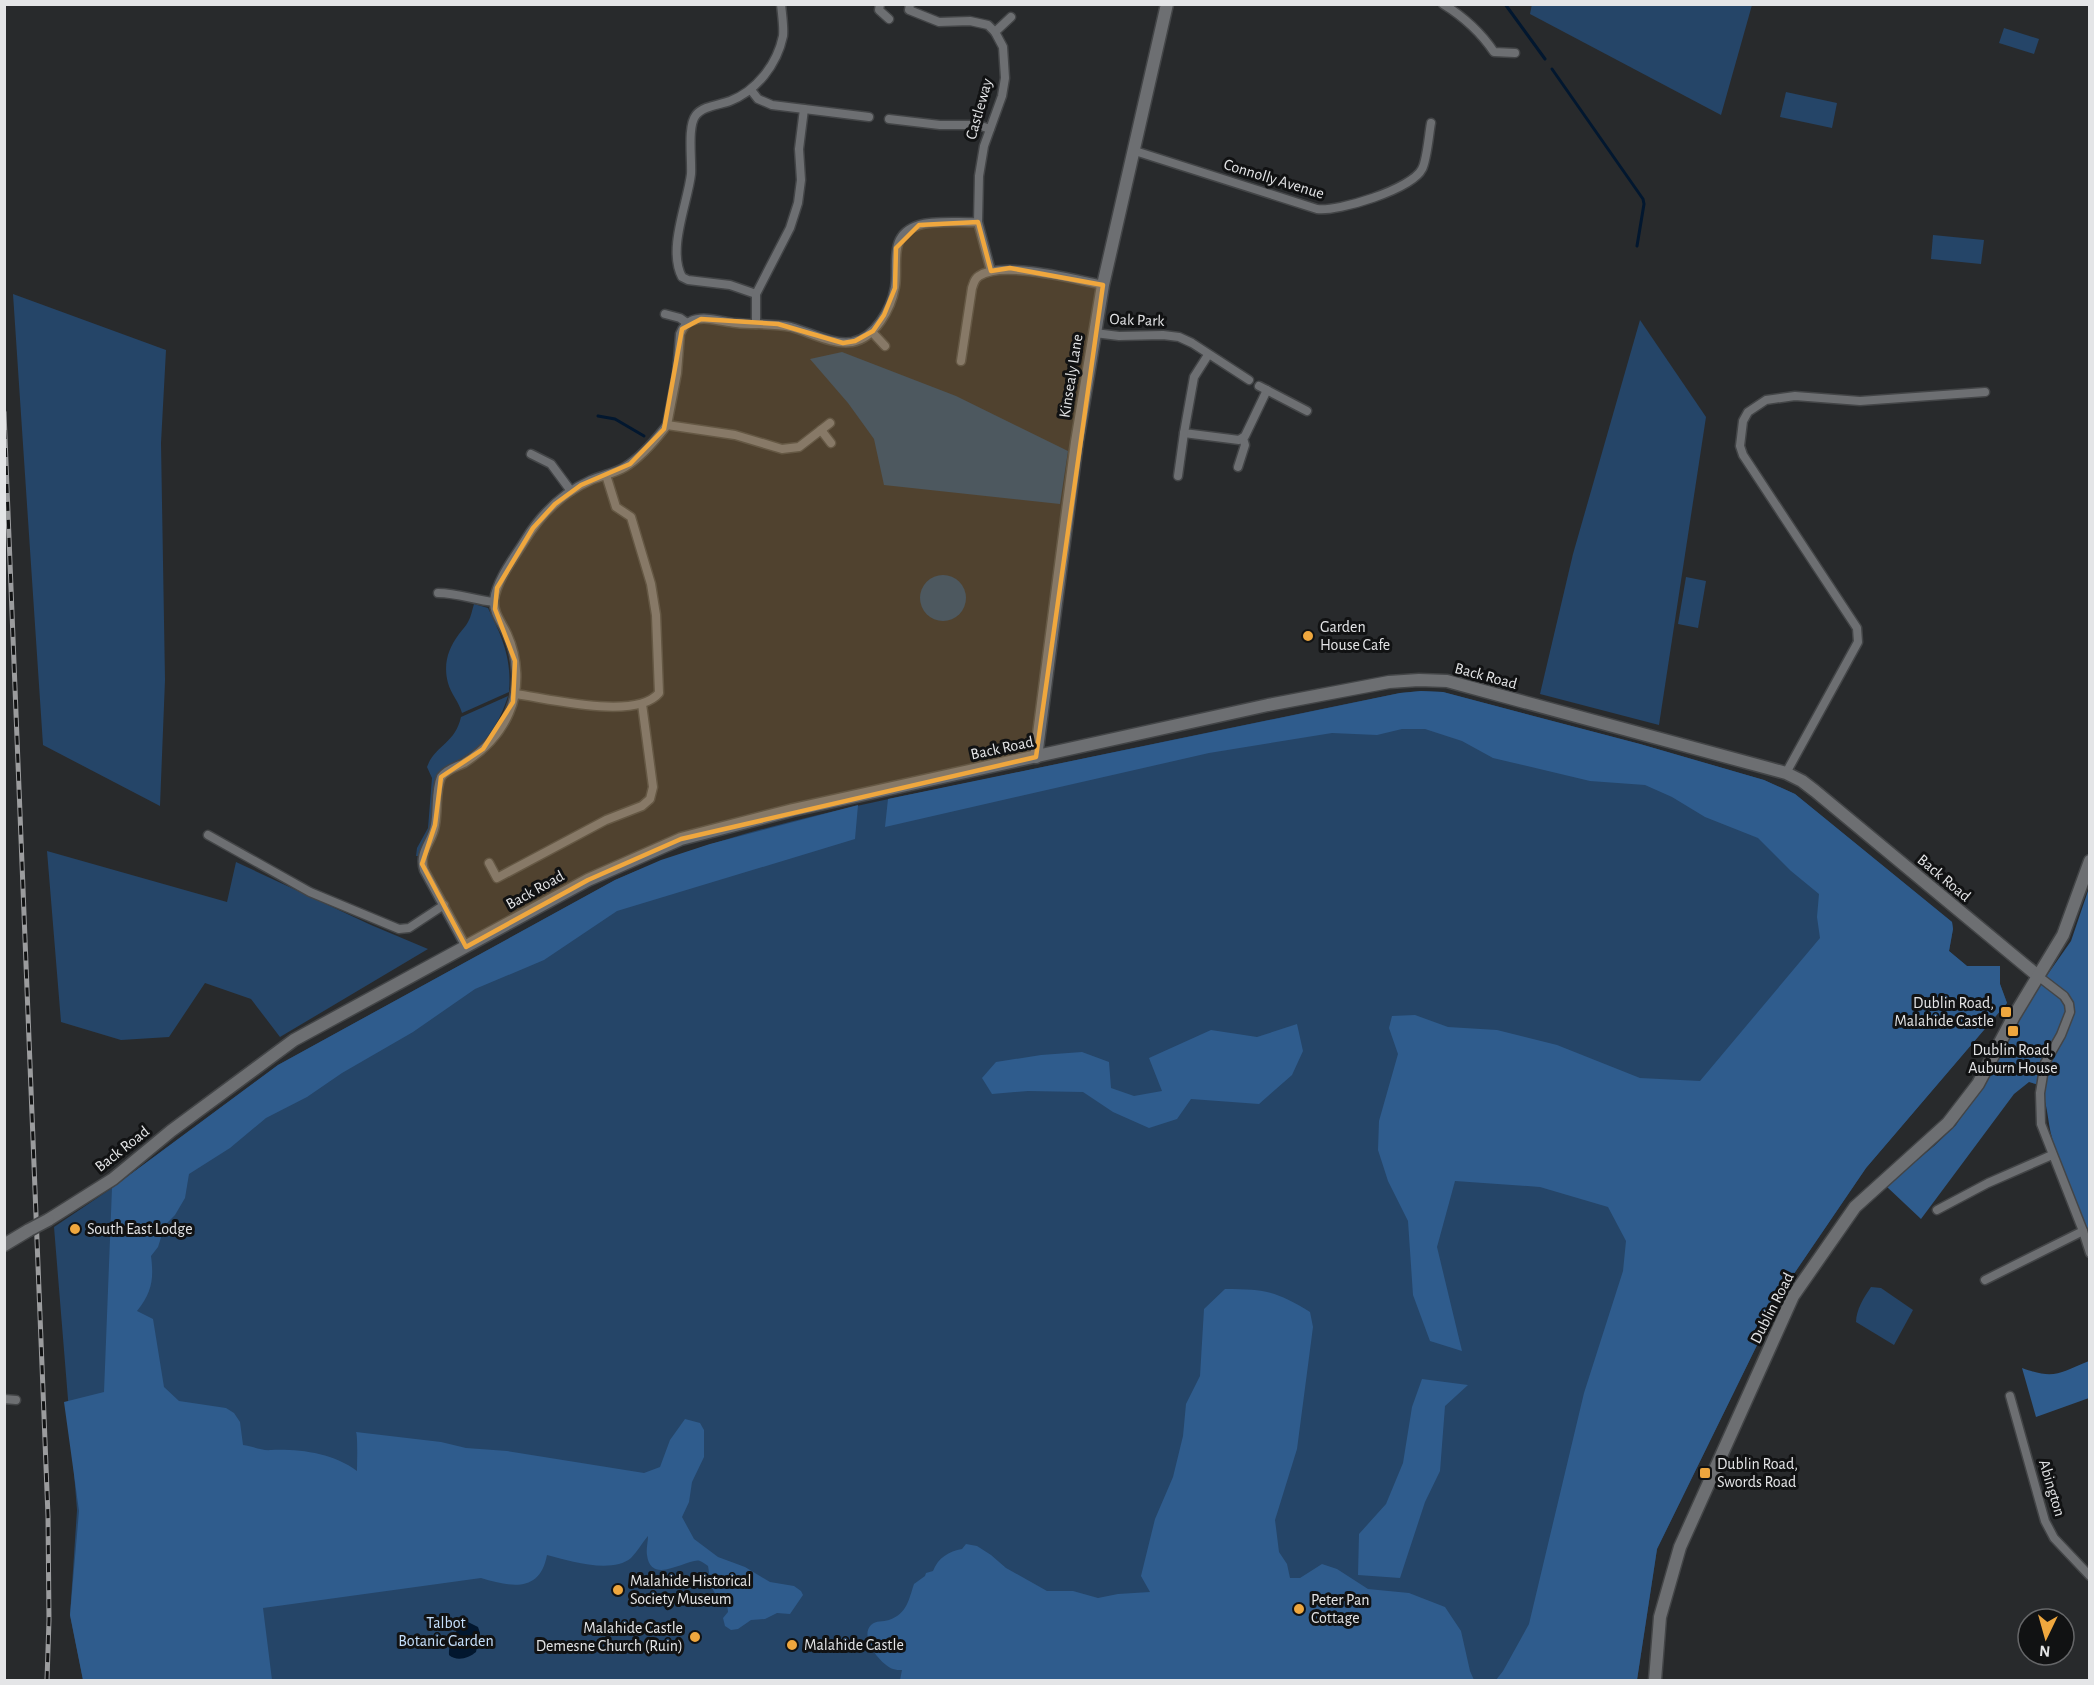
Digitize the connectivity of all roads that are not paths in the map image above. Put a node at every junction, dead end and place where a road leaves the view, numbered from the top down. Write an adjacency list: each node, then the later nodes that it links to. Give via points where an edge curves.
1 (781, 4): 10 (street, via 783,35 778,51 770,68)
2 (880, 4): 7 (street, via 879,10)
3 (910, 4): 8 (street, via 909,10 939,22 970,21 988,25)
4 (1167, 4): 16 (street, Kinsealy Lane)
5 (1443, 4): 9 (street, via 1482,35 1494,52)
6 (1011, 17): 8 (street)
7 (889, 19)
8 (995, 32): 15 (street, Castleway, via 1003,47 1005,78)
9 (1515, 53)
10 (751, 90): 11 (street, via 763,103); 20 (street, via 695,116 691,175 677,261 682,277 688,280 722,283)
11 (804, 109): 12 (street); 20 (street, via 798,203 790,228)
12 (869, 117)
13 (889, 119): 15 (street)
14 (1431, 123): 16 (street, Connolly Avenue, via 1422,169 1409,181 1372,199 1328,211)
15 (990, 129): 17 (street, Castleway, via 979,176)
16 (1135, 151): 19 (street, Kinsealy Lane)
17 (978, 222): 18 (street, Castleway); 24 (street, via 919,225 901,238 896,248 895,288)
18 (991, 271): 19 (street, via 1010,268); 28 (street, via 975,278)
19 (1103, 285): 25 (street, Kinsealy Lane)
20 (756, 294): 23 (street)
21 (665, 314): 22 (street)
22 (687, 323): 23 (street, via 700,319); 33 (street, via 680,334)
23 (756, 324): 24 (street, via 778,324 843,342)
24 (872, 332): 26 (street)
25 (1095, 333): 27 (street, Oak Park, via 1179,337); 47 (street, Kinsealy Lane)
26 (885, 346)
27 (1208, 355): 29 (street, Oak Park); 35 (street, via 1194,377)
28 (961, 361)
29 (1249, 380)
30 (1985, 392): 48 (street, via 1860,401 1795,396 1766,400 1748,412 1743,421 1743,455 1858,635 1858,642)
31 (1307, 411): 36 (street, via 1263,388)
32 (830, 423): 34 (street)
33 (667, 425): 34 (street, via 735,435 782,449 799,447); 40 (street, via 636,459)
34 (821, 430): 37 (street)
35 (1184, 433): 36 (street); 41 (street)
36 (1242, 438): 39 (street, via 1245,445)
37 (831, 443)
38 (531, 454): 42 (street, via 551,464)
39 (1238, 467)
40 (606, 475): 42 (street); 46 (street, via 613,502 631,517 655,606 660,688 655,698)
41 (1178, 476)
42 (572, 491): 44 (street, via 533,528 497,588)
43 (438, 594): 44 (street, via 455,593)
44 (494, 602): 45 (street, via 513,651)
45 (515, 694): 46 (street, via 600,708); 52 (street, via 506,720 494,737 473,757 444,772 439,782 435,825 422,864)
46 (642, 704): 51 (street, via 653,786 650,799 497,878)
47 (1036, 757): 48 (street, Back Road, via 1302,698 1419,680 1447,681); 53 (street, Back Road, via 793,810 681,839 588,880)
48 (1786, 773): 54 (street, Back Road, via 1815,791)
49 (208, 835): 52 (street, via 310,892 399,929 409,928)
50 (2090, 861): 54 (street, Dublin Road, via 2063,935)
51 (489, 863)
52 (444, 905): 53 (street)
53 (466, 947): 58 (street, Back Road, bridge, via 294,1040 113,1179)
54 (2038, 976): 55 (street, via 2064,996 2070,1012 2044,1063 2040,1093 2041,1124); 65 (street, Dublin Road, via 1978,1084 1948,1123 1855,1208 1793,1296 1680,1547 1660,1617)
55 (2052, 1155): 56 (street); 57 (street)
56 (1937, 1210)
57 (2083, 1232): 59 (street); 60 (street)
58 (4, 1245)
59 (2090, 1253)
60 (1985, 1280)
61 (2010, 1396): 64 (street, Abington, via 2045,1521 2054,1538)
62 (4, 1400): 63 (street)
63 (16, 1400)
64 (2090, 1576)
65 (1655, 1680)

